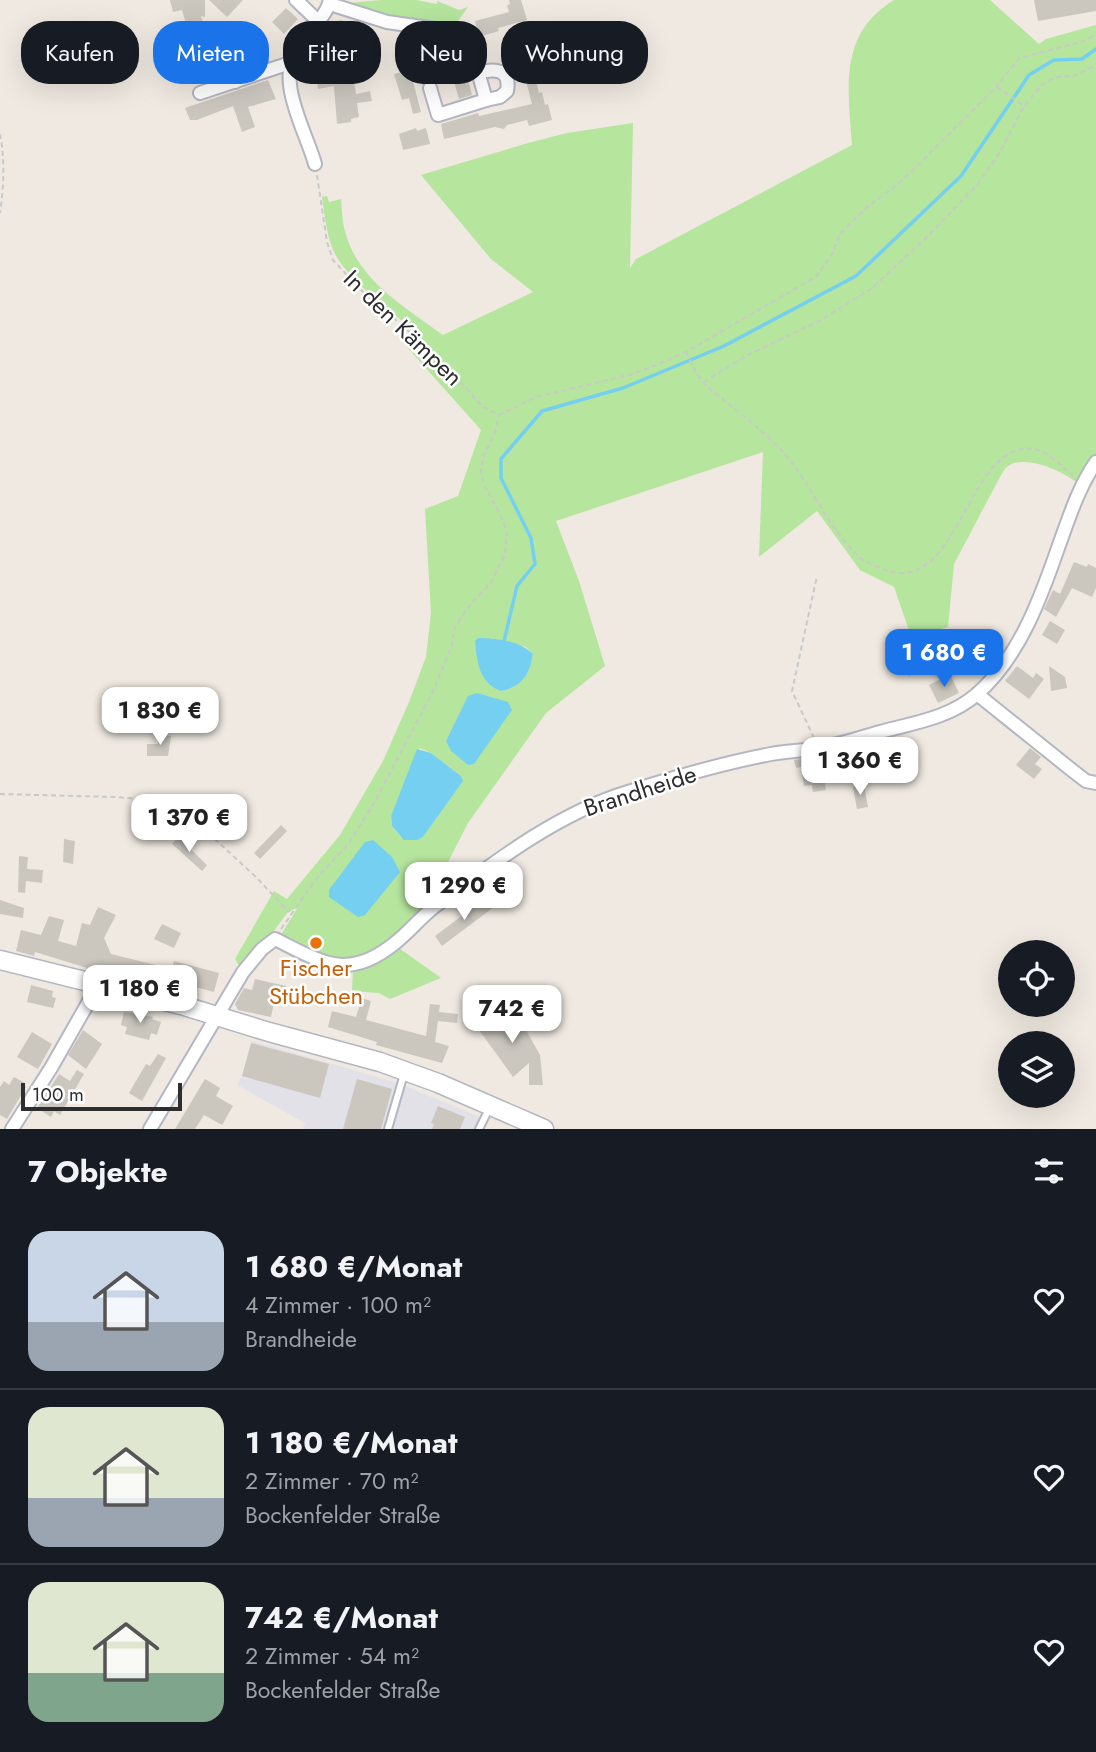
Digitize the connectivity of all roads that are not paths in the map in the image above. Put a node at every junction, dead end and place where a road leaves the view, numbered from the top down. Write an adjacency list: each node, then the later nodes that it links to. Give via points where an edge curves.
1 (296, 0): 3 (street)
2 (330, 2): 3 (street); 4 (street)
3 (318, 21)
4 (395, 23)
5 (487, 71): 11 (street, via 493,69 508,79 507,91)
6 (229, 84): 10 (street)
7 (292, 84): 12 (street)
8 (481, 84): 11 (street)
9 (430, 88): 11 (street, via 438,115)
10 (200, 93)
11 (486, 100)
12 (315, 164)
13 (1096, 461): 14 (street, Brandheide, via 1082,484 1028,624 1002,666)
14 (977, 694): 15 (street, via 1073,771); 18 (street, Brandheide, via 945,714 819,748 704,769 590,805 497,863 369,961 344,966 329,963 275,939 243,972)
15 (1096, 783)
16 (0, 960): 17 (main road)
17 (95, 985): 18 (main road); 21 (street)
18 (217, 1017): 19 (main road); 22 (street)
19 (405, 1070): 20 (main road); 23 (lane)
20 (490, 1106): 24 (lane); 25 (main road)
21 (12, 1129)
22 (150, 1129)
23 (388, 1129)
24 (479, 1129)
25 (544, 1129)

